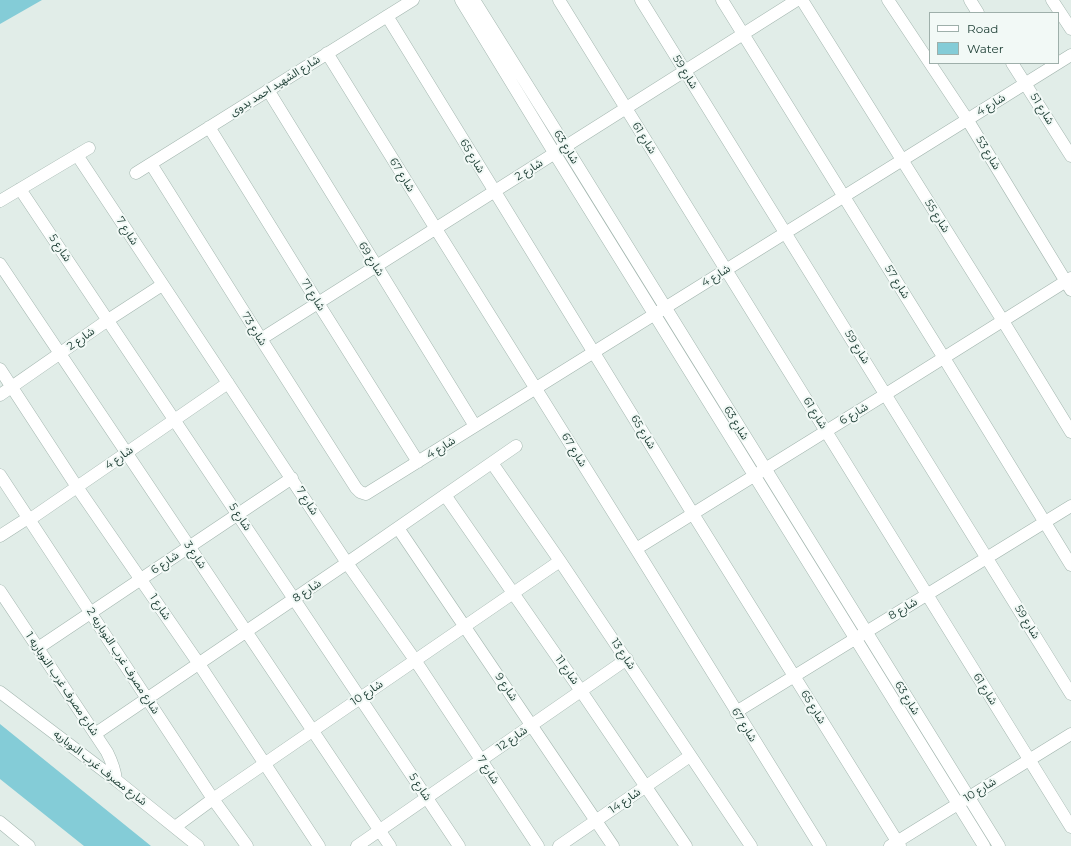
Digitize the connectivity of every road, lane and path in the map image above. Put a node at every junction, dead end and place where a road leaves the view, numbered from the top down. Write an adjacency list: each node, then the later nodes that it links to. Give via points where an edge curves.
1 (413, 0): 13 (street, شارع الشهيد احمد بدوى)
2 (461, 0): 14 (street, شارع 63)
3 (474, 0): 14 (street, شارع 63)
4 (558, 0): 27 (street, شارع 61)
5 (641, 0): 24 (street, شارع 59)
6 (722, 0): 16 (street, شارع 57)
7 (797, 0): 16 (street, شارع 2)
8 (802, 0): 35 (street, شارع 55)
9 (888, 0): 19 (street, شارع 53)
10 (970, 0): 12 (street)
11 (1052, 0): 15 (street)
12 (977, 12)
13 (387, 16): 17 (street, شارع الشهيد احمد بدوى); 39 (street, شارع 65)
14 (482, 23): 30 (street, شارع 63); 32 (street, شارع 63)
15 (1071, 29)
16 (743, 34): 24 (street, شارع 2); 40 (street, شارع 57)
17 (327, 53): 26 (street, شارع الشهيد احمد بدوى); 42 (street, شارع 67)
18 (1071, 55): 20 (street, شارع 4)
19 (929, 62)
20 (1059, 63)
21 (930, 64): 28 (street, شارع 53)
22 (1013, 64): 25 (street, شارع 51)
23 (1057, 64): 25 (street, شارع 4)
24 (685, 71): 27 (street, شارع 2); 43 (street, شارع 59)
25 (1026, 84): 28 (street, شارع 4); 34 (street, شارع 51)
26 (268, 90): 29 (street, شارع الشهيد احمد بدوى); 45 (street, شارع 69)
27 (625, 109): 30 (street, شارع 2); 46 (street, شارع 61)
28 (967, 119): 35 (street, شارع 4); 47 (street, شارع 53)
29 (209, 127): 36 (street, شارع الشهيد احمد بدوى); 49 (street, شارع 71)
30 (566, 147): 32 (street, شارع 2); 50 (street, شارع 63)
31 (89, 148): 33 (street)
32 (555, 154): 39 (street, شارع 2); 50 (street, شارع 63)
33 (77, 155): 38 (street); 48 (street, شارع 7)
34 (1071, 156)
35 (903, 160): 40 (street, شارع 4); 52 (street, شارع 55)
36 (151, 164): 37 (street, شارع الشهيد احمد بدوى); 53 (street, شارع 73)
37 (136, 173)
38 (20, 189): 41 (street); 51 (street, شارع 5)
39 (494, 192): 42 (street, شارع 2); 54 (street, شارع 65)
40 (844, 196): 43 (street, شارع 4); 56 (street, شارع 57)
41 (0, 201)
42 (436, 229): 45 (street, شارع 2); 60 (street, شارع 67)
43 (786, 233): 46 (street, شارع 4); 61 (street, شارع 59)
44 (0, 264): 55 (street, شارع 3)
45 (376, 267): 49 (street, شارع 2); 64 (street, شارع 69)
46 (726, 270): 50 (street, شارع 4); 65 (street, شارع 61)
47 (1069, 283): 52 (street, شارع 6)
48 (162, 284): 51 (street, شارع 2); 58 (street, شارع 7)
49 (318, 303): 53 (street, شارع 2); 69 (street, شارع 71)
50 (660, 311): 54 (street, شارع 4); 71 (street, شارع 63)
51 (108, 320): 55 (street, شارع 2); 63 (street, شارع 5)
52 (1003, 321): 56 (street, شارع 6); 66 (street, شارع 55)
53 (261, 339): 75 (street, شارع 73)
54 (594, 352): 60 (street, شارع 4); 79 (street, شارع 65)
55 (60, 354): 59 (street, شارع 2); 68 (street, شارع 3)
56 (944, 358): 61 (street, شارع 6); 81 (street, شارع 57)
57 (0, 369): 59 (street, شارع 1)
58 (228, 383): 63 (street, شارع 4); 73 (street, شارع 7)
59 (12, 387): 62 (street, شارع 2); 74 (street, شارع 1)
60 (536, 389): 64 (street, شارع 4); 85 (street, شارع 67)
61 (886, 394): 65 (street, شارع 6); 86 (street, شارع 59)
62 (0, 395)
63 (175, 420): 68 (street, شارع 4); 78 (street, شارع 5)
64 (475, 426): 69 (street, شارع 4)
65 (826, 431): 71 (street, شارع 6); 93 (street, شارع 61)
66 (1071, 432)
67 (516, 446): 70 (street, شارع 8)
68 (126, 453): 74 (street, شارع 4); 84 (street, شارع 3)
69 (418, 462): 75 (street, شارع 4, via 366,494)
70 (492, 463): 76 (street, شارع 8); 87 (street, شارع 13)
71 (760, 472): 79 (street, شارع 6); 98 (street, شارع 63); 99 (street, شارع 63)
72 (0, 475): 80 (street, شارع مصرف غرب النوباريه 2)
73 (292, 478): 78 (street, شارع 6); 88 (street, شارع 7)
74 (77, 487): 80 (street, شارع 4); 90 (street, شارع 1)
75 (360, 492)
76 (445, 496): 82 (street, شارع 8); 92 (street, شارع 11)
77 (1071, 506): 81 (street, شارع 8)
78 (238, 514): 84 (street, شارع 6); 94 (street, شارع 5)
79 (693, 514): 85 (street, شارع 6); 104 (street, شارع 65)
80 (29, 519): 83 (street, شارع 4); 95 (street, شارع مصرف غرب النوباريه 2)
81 (1045, 522): 86 (street, شارع 8); 89 (street, شارع 57)
82 (398, 528): 88 (street, شارع 8); 96 (street, شارع 9)
83 (0, 536)
84 (189, 547): 90 (street, شارع 6); 97 (street, شارع 3)
85 (636, 549): 110 (street, شارع 67)
86 (987, 558): 93 (street, شارع 8); 107 (street, شارع 59)
87 (560, 561): 92 (street, شارع 10); 101 (street, شارع 13)
88 (347, 563): 94 (street, شارع 8); 102 (street, شارع 7)
89 (1071, 565)
90 (141, 579): 95 (street, شارع 6); 103 (street, شارع 1)
91 (0, 591): 100 (street, شارع مصرف غرب النوباريه 1)
92 (513, 593): 96 (street, شارع 10); 105 (street, شارع 11)
93 (927, 595): 98 (street, شارع 8); 117 (street, شارع 61)
94 (295, 599): 97 (street, شارع 8); 108 (street, شارع 5)
95 (91, 612): 100 (street, شارع 6); 109 (street, شارع مصرف غرب النوباريه 2)
96 (465, 626): 102 (street, شارع 10); 111 (street, شارع 9)
97 (246, 632): 103 (street, شارع 8); 112 (street, شارع 3)
98 (866, 632): 99 (street, شارع 8); 122 (street, شارع 63)
99 (855, 638): 104 (street, شارع 8); 124 (street, شارع 63)
100 (38, 648): 113 (street, شارع مصرف غرب النوباريه 1)
101 (627, 659): 105 (street, شارع 12); 115 (street, شارع 13)
102 (415, 660): 108 (street, شارع 10); 116 (street, شارع 7)
103 (199, 664): 109 (street, شارع 8); 118 (street, شارع 1)
104 (794, 677): 110 (street, شارع 8); 130 (street, شارع 65)
105 (581, 691): 111 (street, شارع 12); 120 (street, شارع 11)
106 (0, 692): 119 (street, شارع مصرف غرب النوباريه)
107 (1071, 694)
108 (360, 698): 112 (street, شارع 10); 121 (street, شارع 5)
109 (148, 699): 113 (street, شارع 8); 123 (street, شارع مصرف غرب النوباريه 2)
110 (736, 712): 143 (street, شارع 67)
111 (531, 725): 116 (street, شارع 12); 125 (street, شارع 9)
112 (312, 730): 118 (street, شارع 10); 129 (street, شارع 3)
113 (95, 734): 119 (street, شارع مصرف غرب النوباريه 1, via 112,762)
114 (1071, 734): 117 (street, شارع 10)
115 (690, 756): 120 (street, شارع 14); 142 (street, شارع 13)
116 (481, 760): 121 (street, شارع 12); 138 (street, شارع 7)
117 (1029, 760): 122 (street, شارع 10); 128 (street, شارع 61)
118 (264, 763): 123 (street, شارع 10); 134 (street, شارع 1)
119 (116, 780): 127 (street, شارع مصرف غرب النوباريه)
120 (645, 786): 125 (street, شارع 14); 141 (street, شارع 11)
121 (427, 797): 129 (street, شارع 12); 137 (street, شارع 5)
122 (969, 797): 124 (street, شارع 10); 145 (street, شارع 63)
123 (213, 799): 127 (street, شارع 10); 133 (street, شارع مصرف غرب النوباريه 2)
124 (958, 804): 130 (street, شارع 10); 144 (street, شارع 63)
125 (596, 821): 139 (street, شارع 14); 140 (street, شارع 9)
126 (0, 822): 131 (street)
127 (176, 827): 132 (street, شارع مصرف غرب النوباريه)
128 (1071, 827)
129 (379, 830): 135 (street, شارع 12); 136 (street, شارع 3)
130 (896, 844)
131 (29, 846)
132 (198, 846)
133 (247, 846)
134 (319, 846)
135 (357, 846)
136 (390, 846)
137 (459, 846)
138 (538, 846)
139 (559, 846)
140 (613, 846)
141 (686, 846)
142 (751, 846)
143 (820, 846)
144 (984, 846)
145 (1000, 846)

